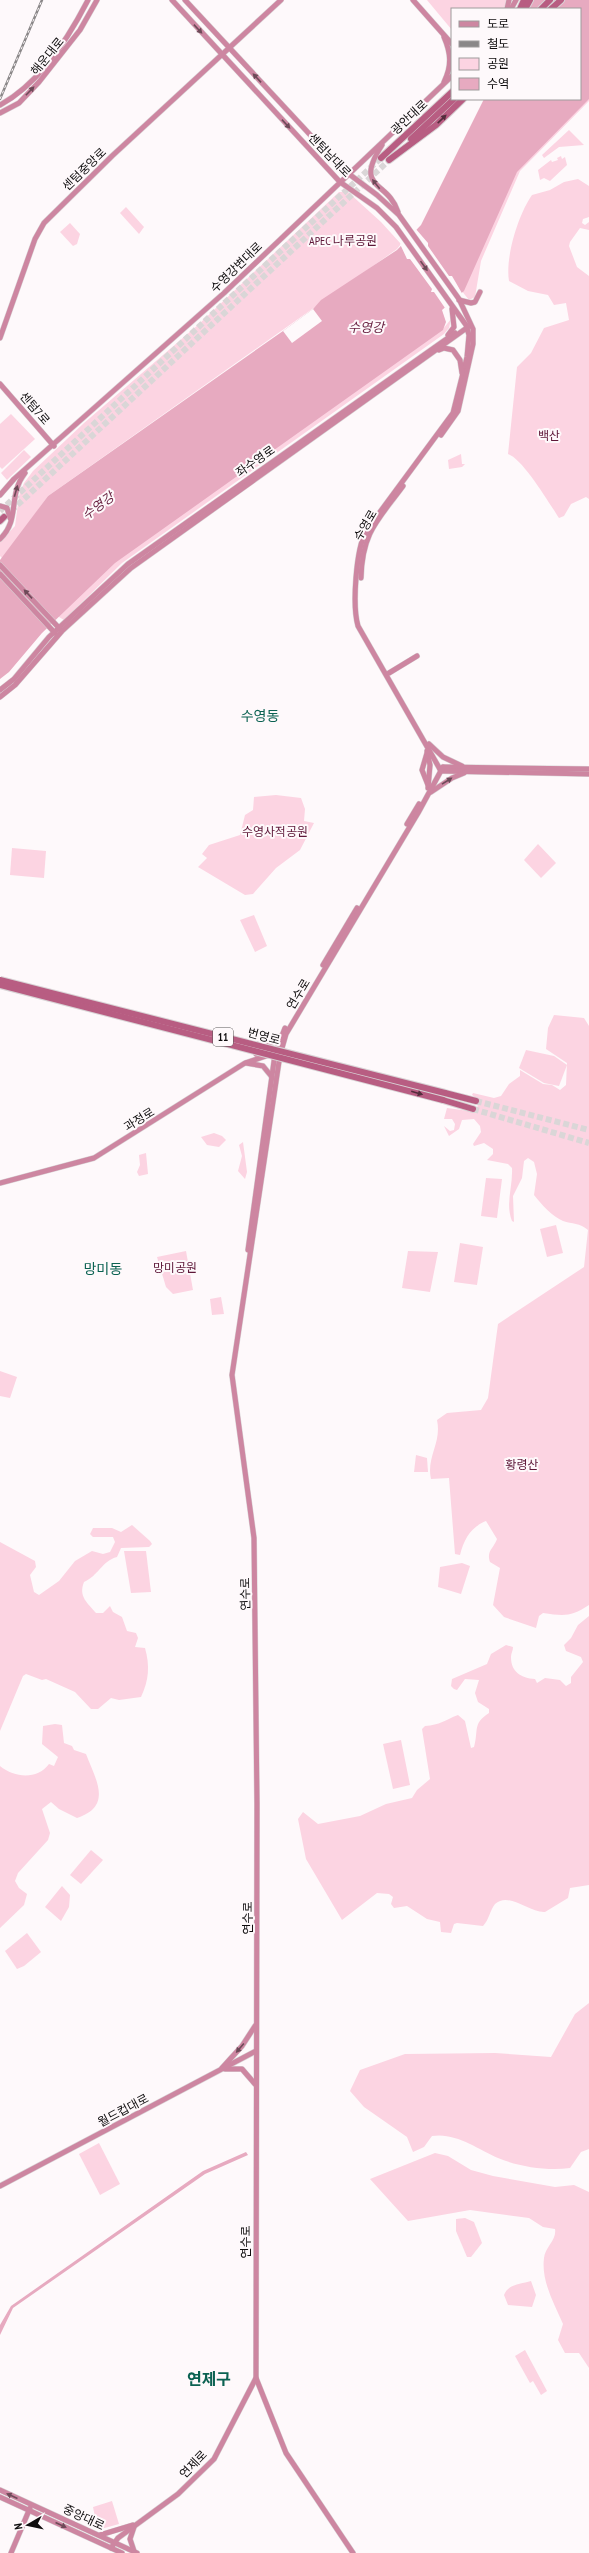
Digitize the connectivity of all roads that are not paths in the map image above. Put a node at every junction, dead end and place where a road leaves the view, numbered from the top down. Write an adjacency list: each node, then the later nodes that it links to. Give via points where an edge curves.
1 (88, 0): 21 (main road, 해운대로, via 81,15 35,78 18,94)
2 (97, 0): 22 (main road, 해운대로, one-way to 2, via 18,103 39,82 80,30)
3 (172, 0): 14 (main road, 센텀남대로, one-way to 14)
4 (185, 0): 13 (main road, 센텀남대로)
5 (281, 0): 13 (main road, 센텀중앙로)
6 (413, 0): 11 (main road)
7 (550, 0): 9 (highway)
8 (561, 0): 10 (highway)
9 (542, 8)
10 (552, 8)
11 (442, 32): 12 (main road); 16 (main road, via 450,54 450,65)
12 (451, 42)
13 (229, 48): 14 (main road, 센텀중앙로); 24 (main road, 센텀남대로, one-way to 13)
14 (222, 54): 25 (main road, 센텀남대로, one-way to 25); 31 (main road, 센텀중앙로, via 44,223 35,239)
15 (451, 77): 16 (main road, 수영강변대로)
16 (442, 87): 23 (main road, 수영강변대로)
17 (451, 94): 20 (highway, 광안대로)
18 (452, 100): 20 (highway, 광안대로)
19 (462, 100): 20 (highway, 광안대로, one-way to 19, via 385,161 436,125)
20 (445, 103)
21 (0, 105)
22 (0, 114)
23 (387, 138): 24 (main road, 수영강변대로); 26 (main road, one-way to 23, via 397,209 374,182 371,174 372,161)
24 (348, 174): 25 (main road, 수영강변대로); 26 (main road, 센텀남대로)
25 (340, 182): 29 (main road, 센텀남대로, one-way to 29, via 377,208 402,235); 36 (main road, 수영강변대로, via 224,293)
26 (399, 215): 28 (main road, 센텀남대로)
27 (480, 292): 28 (main road, via 475,302)
28 (459, 299): 30 (main road, 센텀남대로)
29 (451, 304): 30 (main road, 센텀남대로); 32 (main road, via 454,327)
30 (468, 324): 32 (main road, 좌수영로); 33 (main road, 좌수영로); 34 (main road, 수영로, via 469,340); 46 (main road, 수영로, via 473,338 471,354 456,416 385,510 364,546 360,621)
31 (0, 338)
32 (443, 341): 44 (main road, 좌수영로, via 133,560)
33 (435, 352): 34 (main road, via 444,348 454,350 460,360); 44 (main road, 좌수영로, via 156,549)
34 (463, 374): 49 (main road, 수영로, via 453,413 369,526 359,552 356,613 358,626)
35 (0, 384): 36 (main road, 센텀7로)
36 (54, 446): 37 (main road, 수영강변대로)
37 (30, 466): 38 (main road, 수영강변대로); 40 (main road, 수영강변대로, one-way to 37, via 16,488)
38 (0, 494)
39 (0, 506): 40 (main road, via 7,508 10,513)
40 (9, 530): 41 (main road)
41 (0, 539)
42 (0, 565): 44 (main road, one-way to 42, via 54,622)
43 (0, 574): 44 (main road, via 50,626)
44 (58, 631): 47 (main road, 좌수영로, via 14,679); 48 (main road, 좌수영로, via 15,685)
45 (417, 656): 46 (main road)
46 (389, 673): 49 (main road, 수영로)
47 (0, 690)
48 (0, 697)
49 (426, 742): 50 (main road); 51 (main road, via 449,761); 52 (main road, 수영로)
50 (427, 750): 56 (main road, via 430,765); 56 (main road, via 422,770)
51 (471, 768): 52 (main road); 53 (main road)
52 (441, 769): 54 (main road); 56 (main road, 연수로)
53 (589, 769)
54 (466, 772): 55 (main road); 56 (main road, one-way to 54)
55 (589, 774)
56 (429, 791): 59 (main road, 연수로); 60 (main road, 연수로, via 293,1021)
57 (0, 980): 63 (highway, 번영로 / 11, bridge)
58 (0, 985): 64 (highway, 번영로 / 11, one-way to 64, bridge)
59 (281, 1035): 60 (main road, 연수로); 61 (main road)
60 (278, 1054): 61 (main road, 과정로); 62 (main road, 연수로); 66 (main road, 연수로)
61 (245, 1062): 62 (main road, via 263,1066); 65 (main road, 과정로, via 94,1158)
62 (273, 1077): 66 (main road, 연수로, via 249,1235)
63 (476, 1101)
64 (473, 1109)
65 (0, 1183)
66 (248, 1259): 67 (main road, 연수로, via 232,1375 254,1538)
67 (256, 2025): 68 (main road, 연수로); 69 (main road, one-way to 69)
68 (256, 2051): 69 (main road, 월드컵대로); 70 (main road, 연수로)
69 (222, 2069): 70 (main road, via 242,2069); 71 (main road, 월드컵대로)
70 (255, 2084): 72 (main road, 연수로)
71 (0, 2186)
72 (256, 2378): 77 (main road, 연제로, via 214,2459 178,2494); 84 (main road, 연수로, via 286,2453)
73 (0, 2490): 75 (main road, 중앙대로, one-way to 73)
74 (0, 2497): 76 (main road, 중앙대로)
75 (32, 2504): 76 (main road); 78 (main road, 중앙대로)
76 (29, 2511): 80 (main road, 중앙대로, one-way to 80); 81 (main road)
77 (136, 2524): 78 (main road, 연제로); 79 (main road, 연제로); 83 (main road, via 130,2539 132,2549)
78 (100, 2535): 79 (main road, 중앙대로)
79 (114, 2542): 80 (main road, 연제로); 83 (main road, 중앙대로)
80 (111, 2548): 82 (main road, 중앙대로)
81 (11, 2553)
82 (122, 2553)
83 (136, 2553)
84 (353, 2553)

